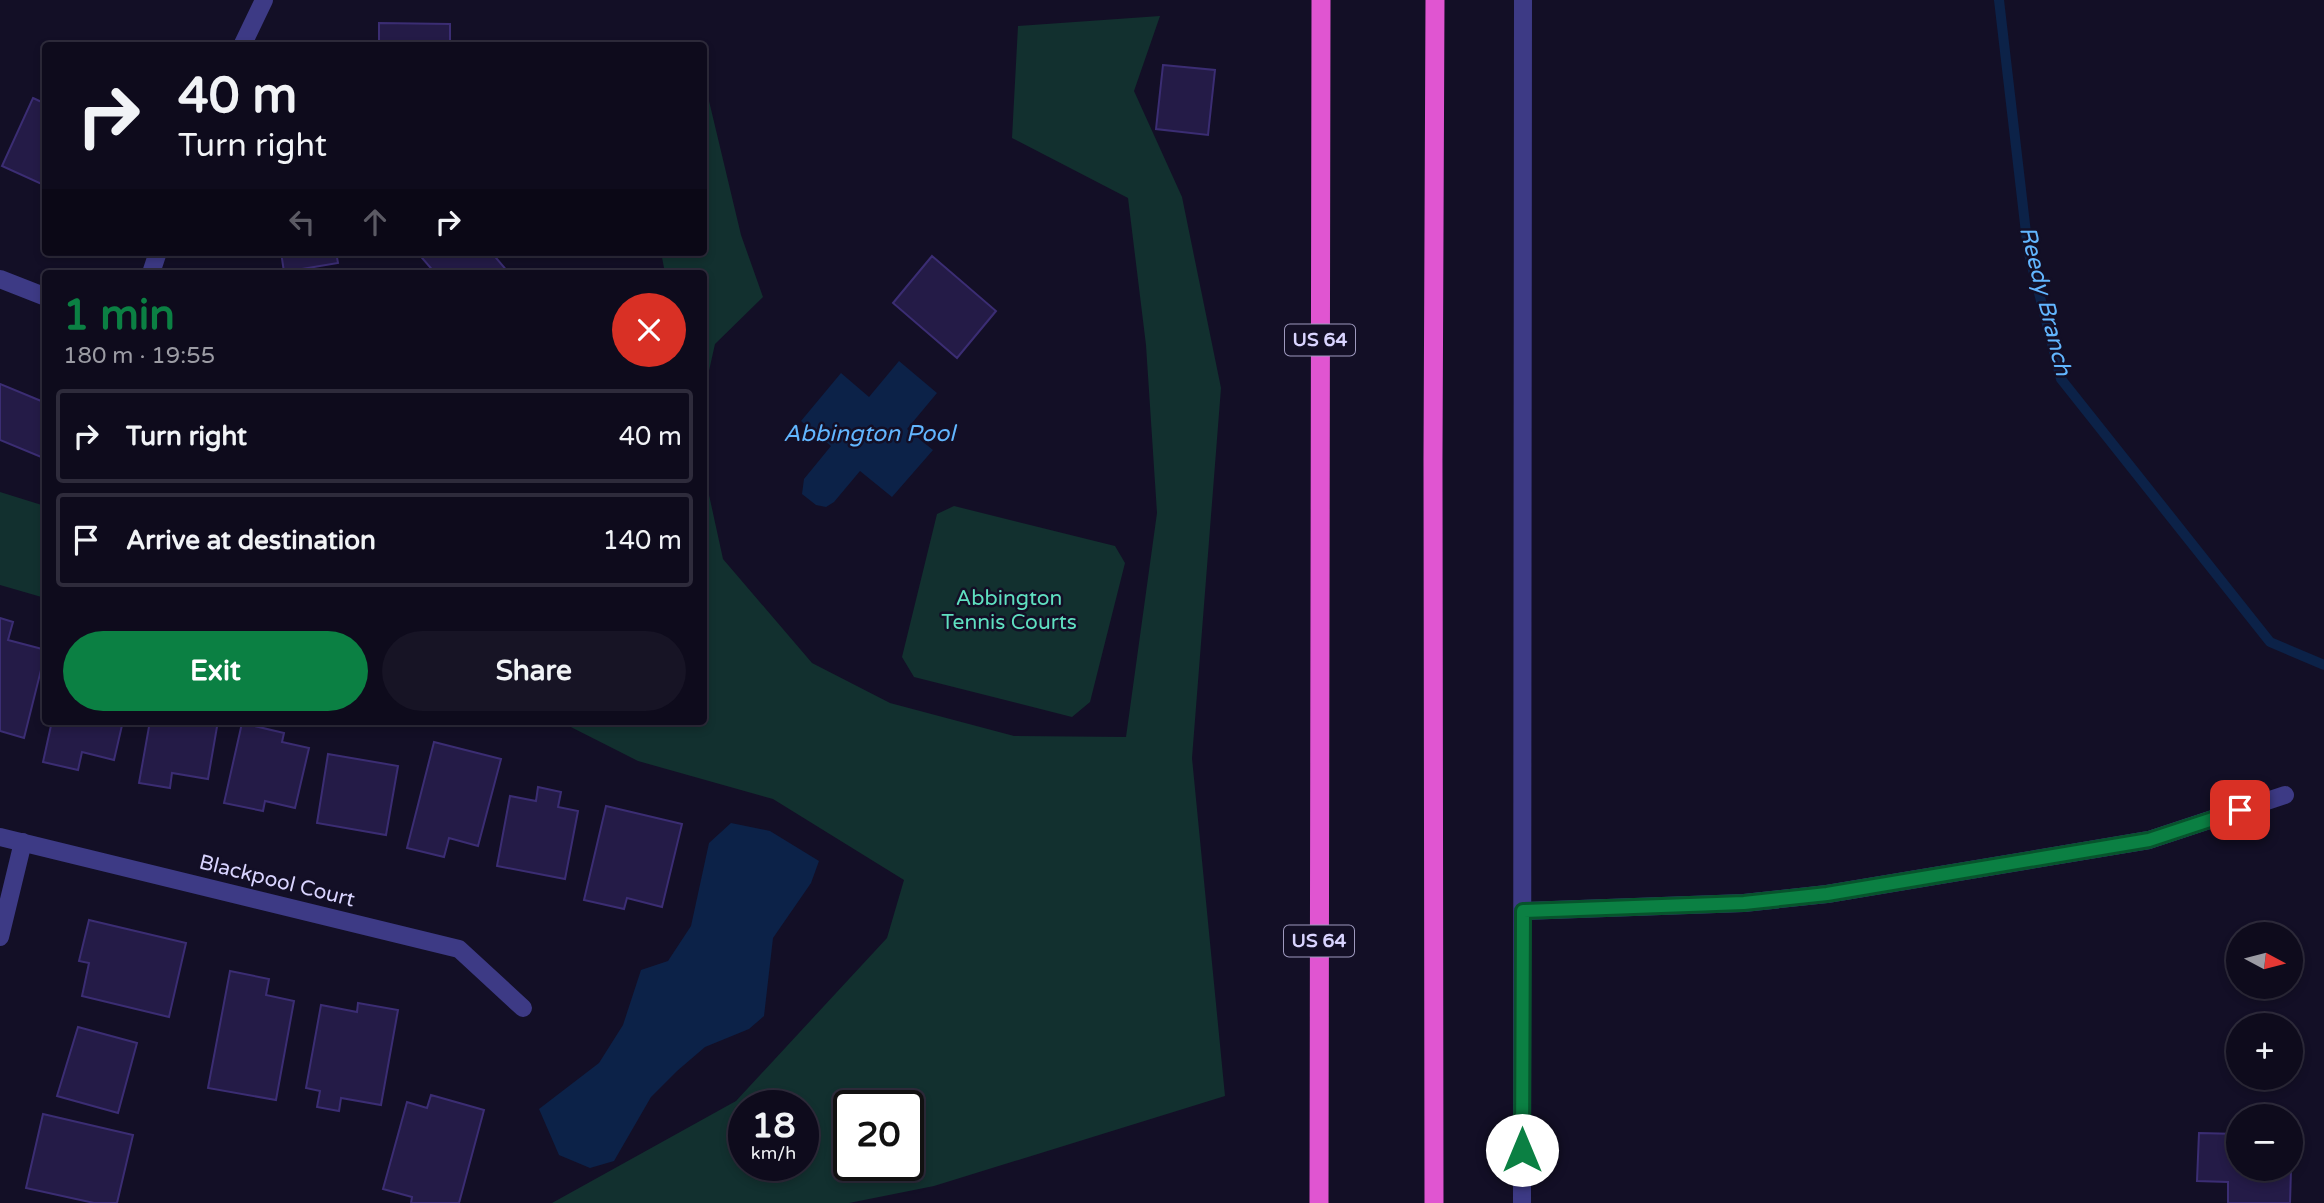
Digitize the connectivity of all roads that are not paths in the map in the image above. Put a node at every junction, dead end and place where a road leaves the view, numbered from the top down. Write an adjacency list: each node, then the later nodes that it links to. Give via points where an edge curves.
1 (264, 0): 5 (street)
2 (1321, 0): 14 (highway, US 64)
3 (1435, 0): 15 (highway)
4 (1523, 0): 11 (street)
5 (244, 42)
6 (0, 279): 7 (street)
7 (42, 295)
8 (2285, 796): 11 (street, via 2149,840 1827,894 1744,903)
9 (0, 837): 10 (street, Blackpool Court)
10 (23, 842): 12 (street); 13 (street, Blackpool Court, via 459,949)
11 (1523, 911): 16 (street)
12 (0, 937)
13 (523, 1008)
14 (1319, 1203)
15 (1434, 1203)
16 (1522, 1203)

